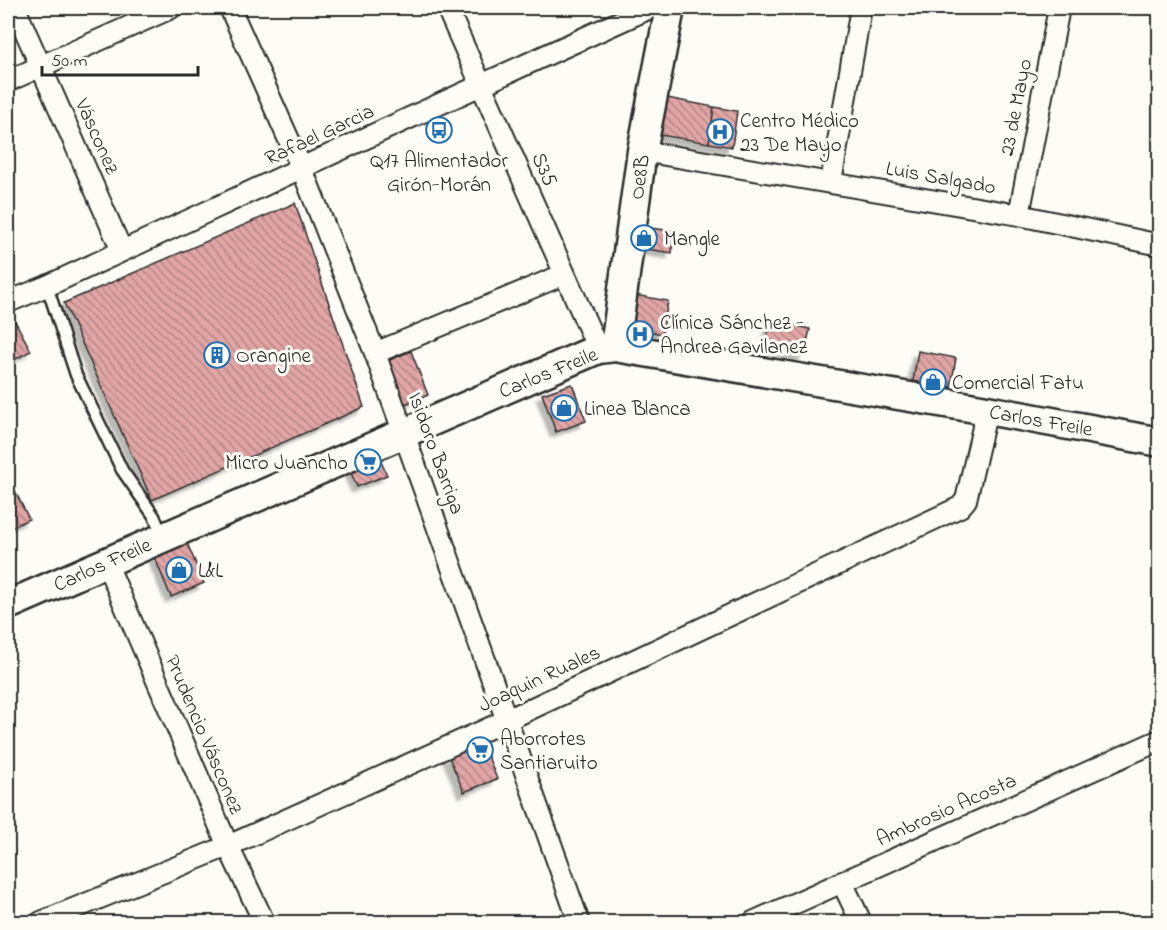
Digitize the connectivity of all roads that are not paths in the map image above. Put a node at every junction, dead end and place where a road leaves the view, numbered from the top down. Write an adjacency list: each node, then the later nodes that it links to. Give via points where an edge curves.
1 (15, 8): 10 (street, Vásconez)
2 (171, 8): 10 (street)
3 (230, 8): 14 (street, Isidoro Barriga)
4 (447, 8): 12 (street, S35)
5 (650, 8): 9 (street, Rafael Garcia)
6 (670, 8): 13 (street, Oe8B)
7 (861, 8): 15 (street)
8 (1059, 8): 16 (street, 23 de Mayo)
9 (623, 13): 12 (street, Rafael Garcia)
10 (41, 67): 11 (street); 18 (street, Vásconez)
11 (8, 81)
12 (481, 84): 14 (street, Rafael Garcia); 19 (street, S35)
13 (642, 151): 15 (street, Luis Salgado); 22 (street, Oe8B)
14 (302, 169): 18 (street, Rafael Garcia); 23 (street, Isidoro Barriga)
15 (831, 182): 16 (street, Luis Salgado)
16 (1019, 215): 17 (street, Luis Salgado)
17 (1160, 245)
18 (122, 251): 20 (street, Rafael Garcia)
19 (565, 274): 22 (street, S35); 23 (street)
20 (47, 286): 21 (street, Rafael Garcia); 27 (lane, via 76,375 122,470 154,516)
21 (8, 302)
22 (606, 348): 24 (street, Carlos Freile); 25 (street, Carlos Freile)
23 (375, 353): 25 (street, Isidoro Barriga)
24 (987, 410): 26 (street, Carlos Freile); 30 (street, Joaquin Ruales, via 966,500 960,507)
25 (405, 432): 27 (street, Carlos Freile); 30 (street, Isidoro Barriga)
26 (1160, 442)
27 (163, 537): 28 (street, Carlos Freile)
28 (106, 562): 29 (street, Carlos Freile); 32 (street, Prudencio Vásconez)
29 (8, 605)
30 (507, 720): 32 (street, Joaquin Ruales); 36 (street, Isidoro Barriga)
31 (1160, 740): 33 (street, Ambrosio Acosta)
32 (228, 846): 34 (street, Joaquin Ruales); 35 (street, Prudencio Vásconez)
33 (842, 882): 37 (street, Ambrosio Acosta); 38 (street)
34 (41, 922)
35 (264, 922)
36 (579, 922)
37 (753, 922)
38 (861, 922)

